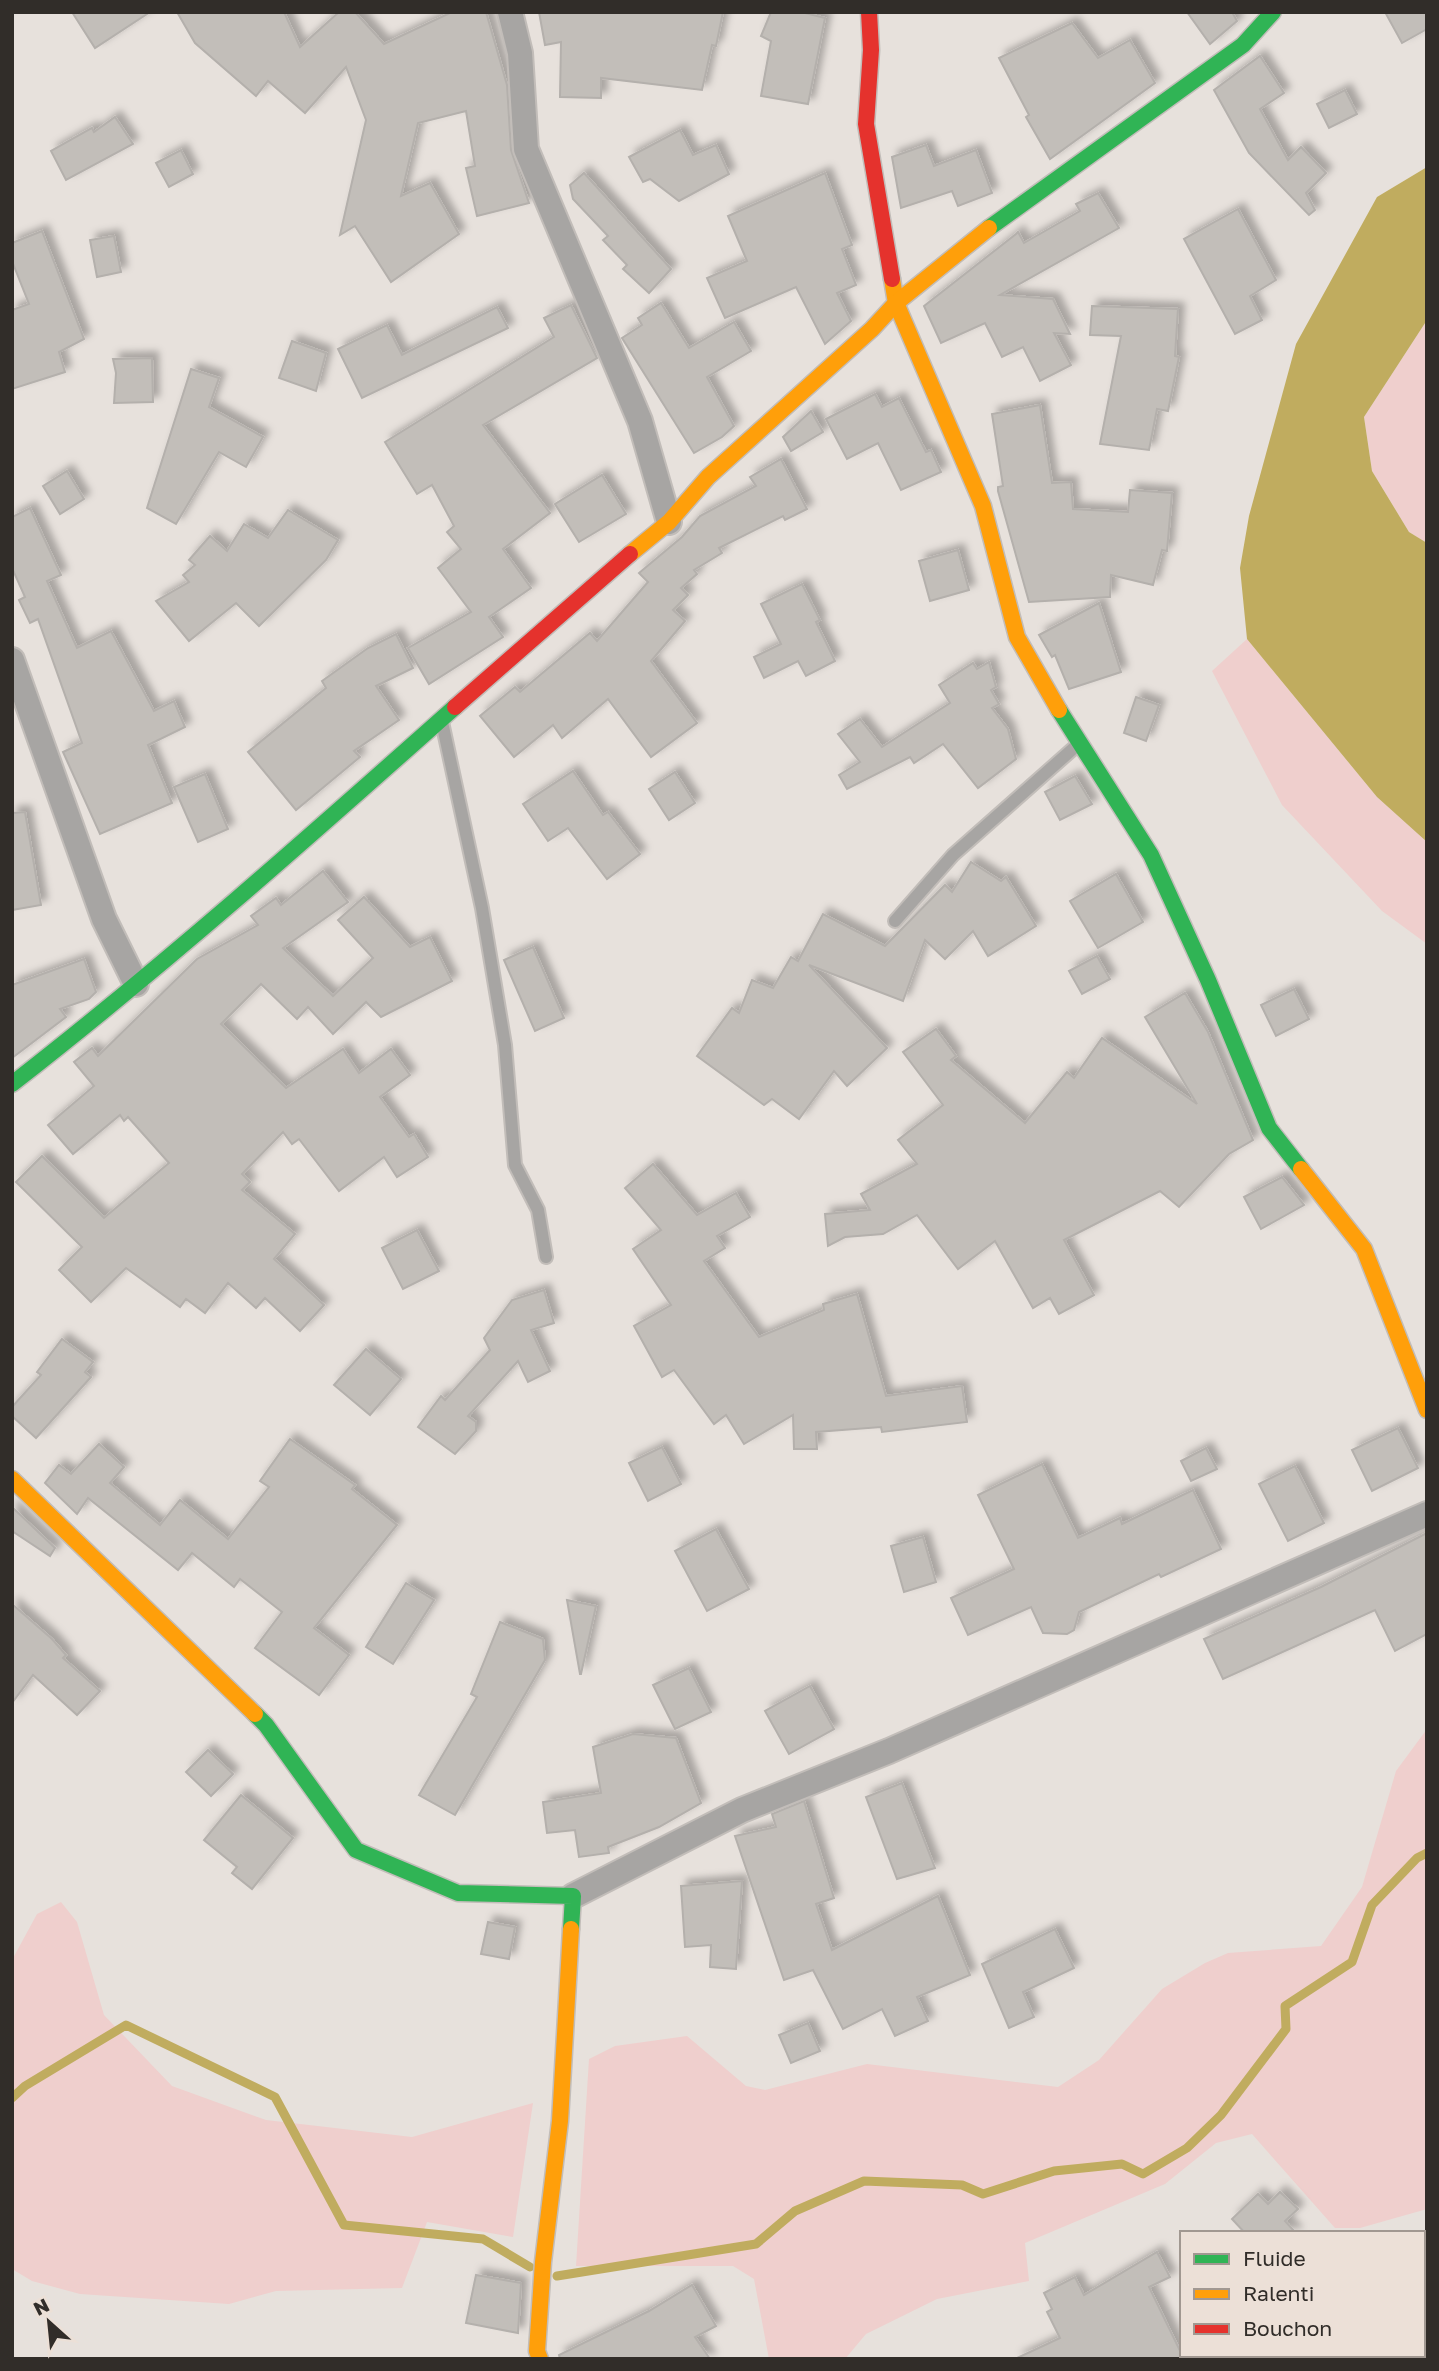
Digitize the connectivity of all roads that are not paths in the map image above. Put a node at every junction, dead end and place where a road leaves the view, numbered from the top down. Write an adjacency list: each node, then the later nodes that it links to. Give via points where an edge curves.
1 (510, 12): 5 (street, via 520,53 526,149 640,421)
2 (869, 12): 4 (street, via 866,124)
3 (1273, 12): 4 (street, via 1243,45 968,243)
4 (896, 303): 5 (street, via 708,477); 8 (street, via 984,506 1017,637)
5 (669, 523): 7 (street, via 560,613)
6 (12, 660): 10 (street, via 104,919)
7 (442, 722): 10 (street); 12 (lane, via 482,908 505,1045 515,1165 538,1210)
8 (1078, 745): 9 (lane, via 953,855); 13 (street, via 1151,855 1269,1128 1364,1249)
9 (895, 921)
10 (135, 984): 11 (street)
11 (12, 1084)
12 (546, 1257)
13 (1427, 1410)
14 (12, 1479): 16 (street, via 266,1725 356,1850 458,1893)
15 (1427, 1514): 16 (street, via 889,1751 742,1810)
16 (573, 1896): 17 (street, via 560,2121 543,2262)
17 (538, 2356)

